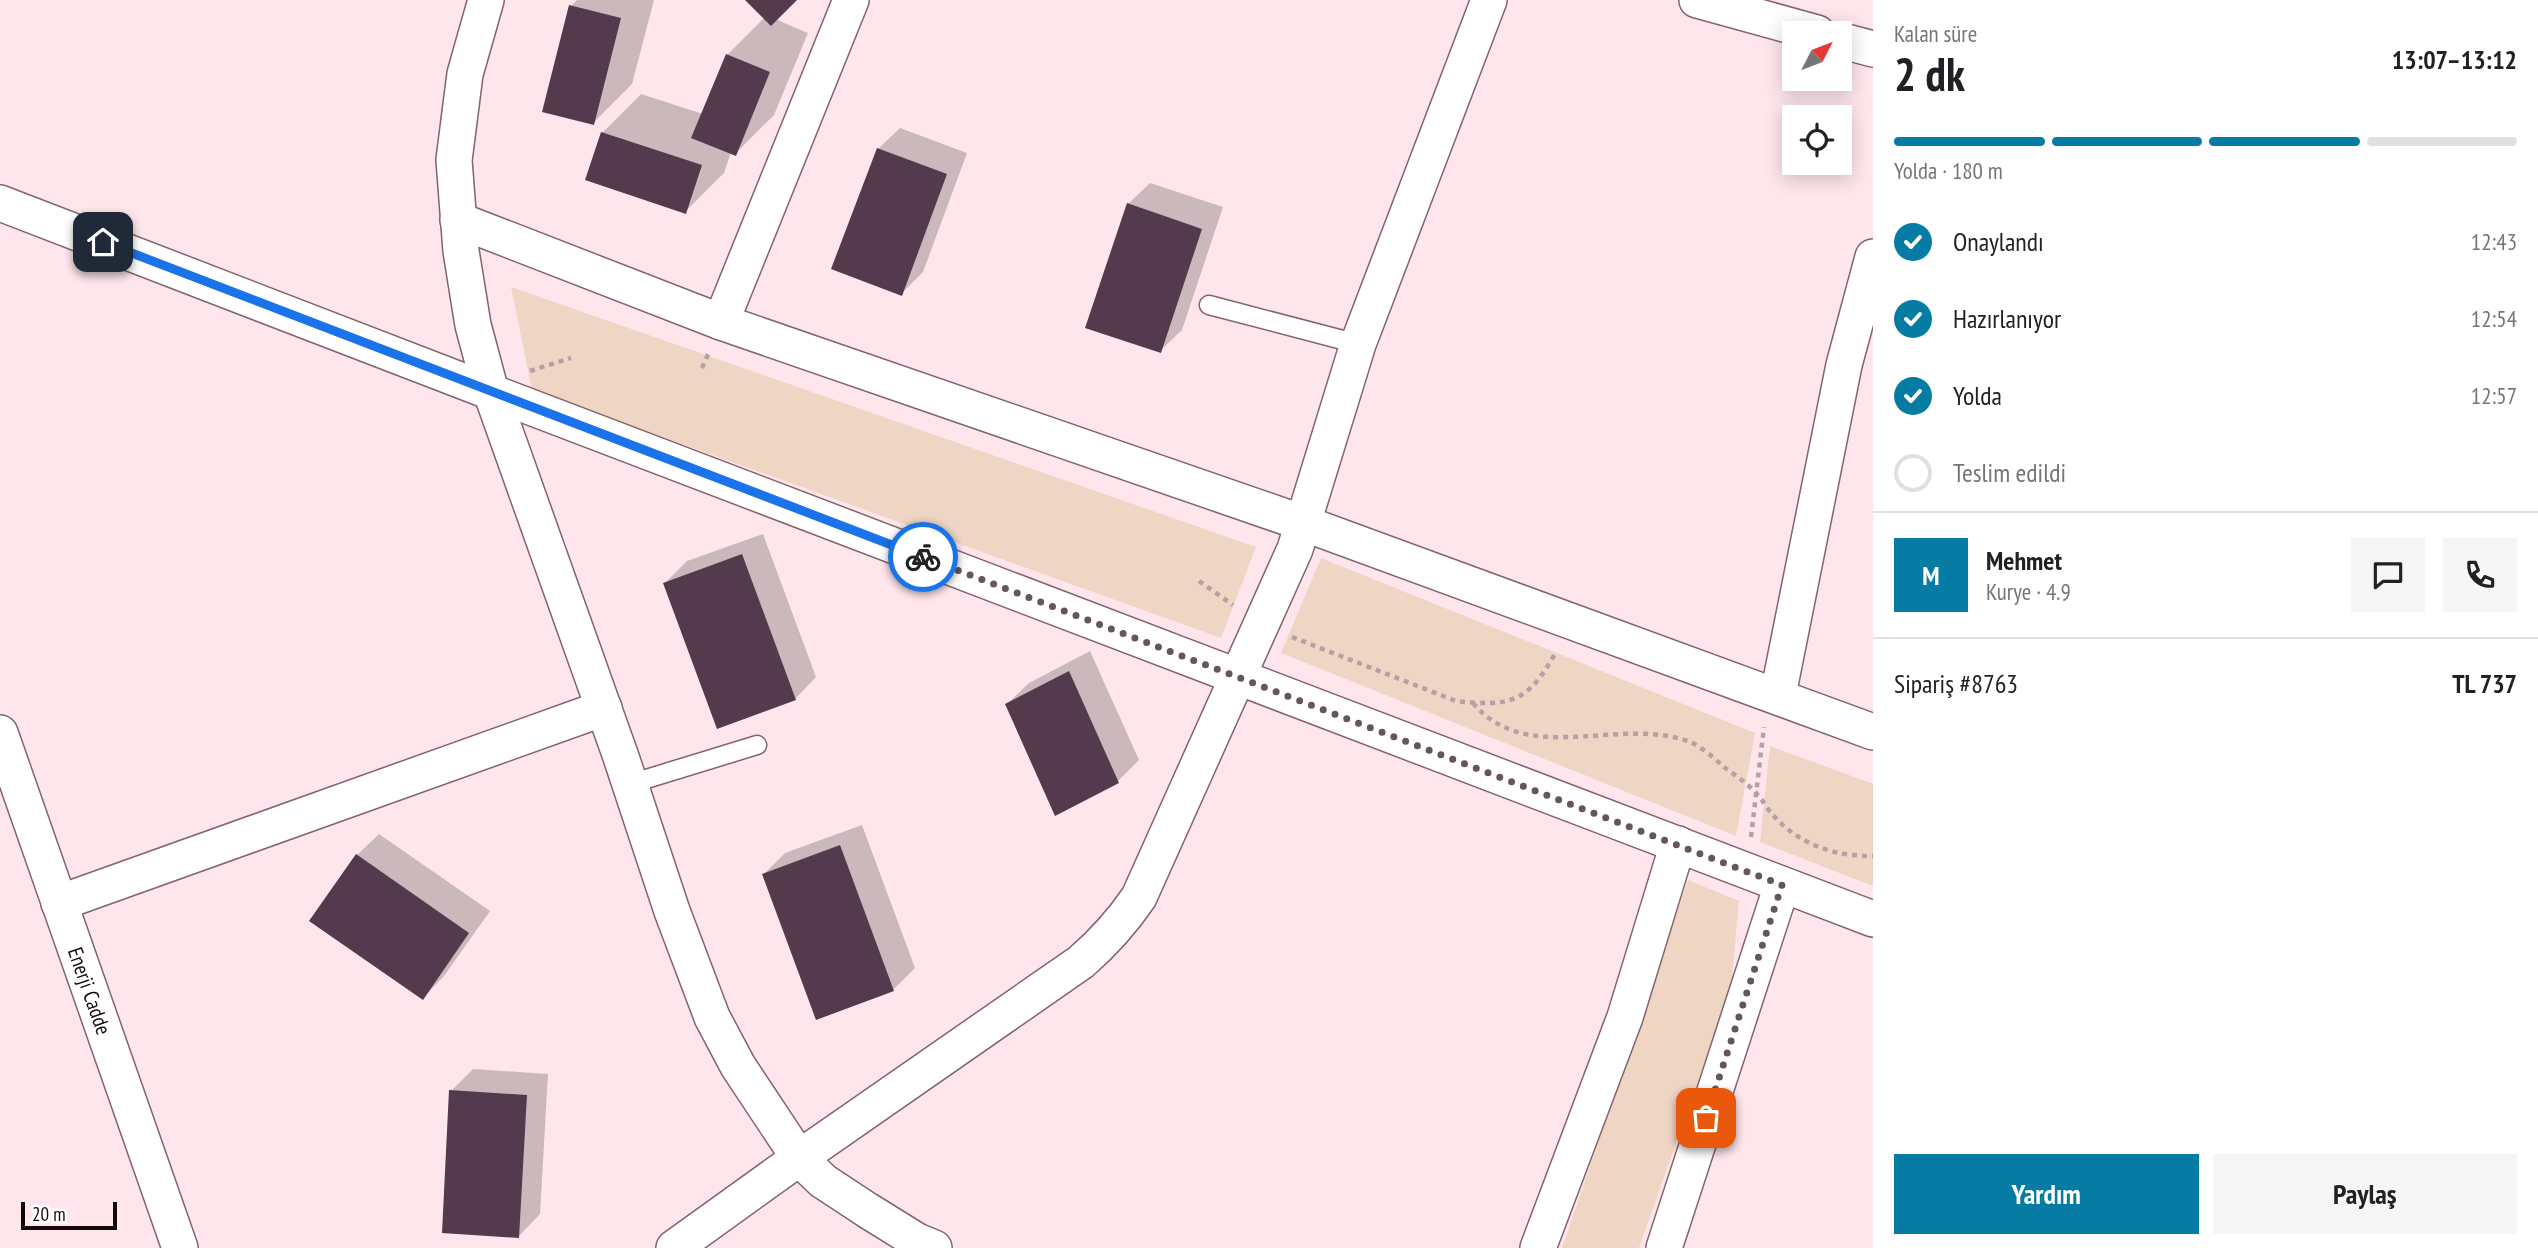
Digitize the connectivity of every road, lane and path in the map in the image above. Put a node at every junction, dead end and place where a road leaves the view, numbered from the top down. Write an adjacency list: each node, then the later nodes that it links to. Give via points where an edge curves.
1 (486, 0): 9 (street, via 465,74 454,160)
2 (850, 0): 12 (street)
3 (1489, 0): 13 (street)
4 (1697, 0): 5 (street)
5 (1782, 23)
6 (1852, 43): 7 (street)
7 (1873, 49)
8 (0, 203): 15 (street)
9 (457, 220): 12 (street); 15 (street, via 473,324)
10 (1873, 257): 14 (street)
11 (1209, 305): 13 (lane)
12 (721, 322): 16 (street)
13 (1358, 344): 16 (street)
14 (1858, 370): 21 (street)
15 (491, 393): 20 (street); 23 (street)
16 (1303, 523): 18 (street); 19 (street)
17 (1199, 581): 19 (path)
18 (1574, 621): 21 (street); 22 (path, via 1548,666 1521,697)
19 (1261, 625): 20 (street); 22 (path, via 1456,701)
20 (1239, 676): 29 (street); 35 (street, via 1139,897 1101,945)
21 (1773, 694): 24 (street); 28 (path)
22 (1473, 703): 28 (path, via 1504,728 1544,738 1658,734 1692,743)
23 (604, 708): 27 (street); 33 (street)
24 (1873, 732)
25 (0, 733): 33 (street, Enerji Cadde)
26 (757, 745): 27 (lane)
27 (630, 784): 35 (street, via 712,1017 744,1076)
28 (1757, 793): 30 (path, via 1774,817 1822,850); 31 (path)
29 (1678, 845): 31 (street); 39 (street, via 1625,1017)
30 (1873, 856)
31 (1747, 872): 32 (street)
32 (1782, 885): 34 (street); 40 (street)
33 (59, 902): 36 (street, Enerji Cadde)
34 (1873, 919)
35 (799, 1158): 37 (street); 38 (street, via 823,1181)
36 (180, 1248)
37 (674, 1248)
38 (934, 1248)
39 (1538, 1248)
40 (1664, 1248)

